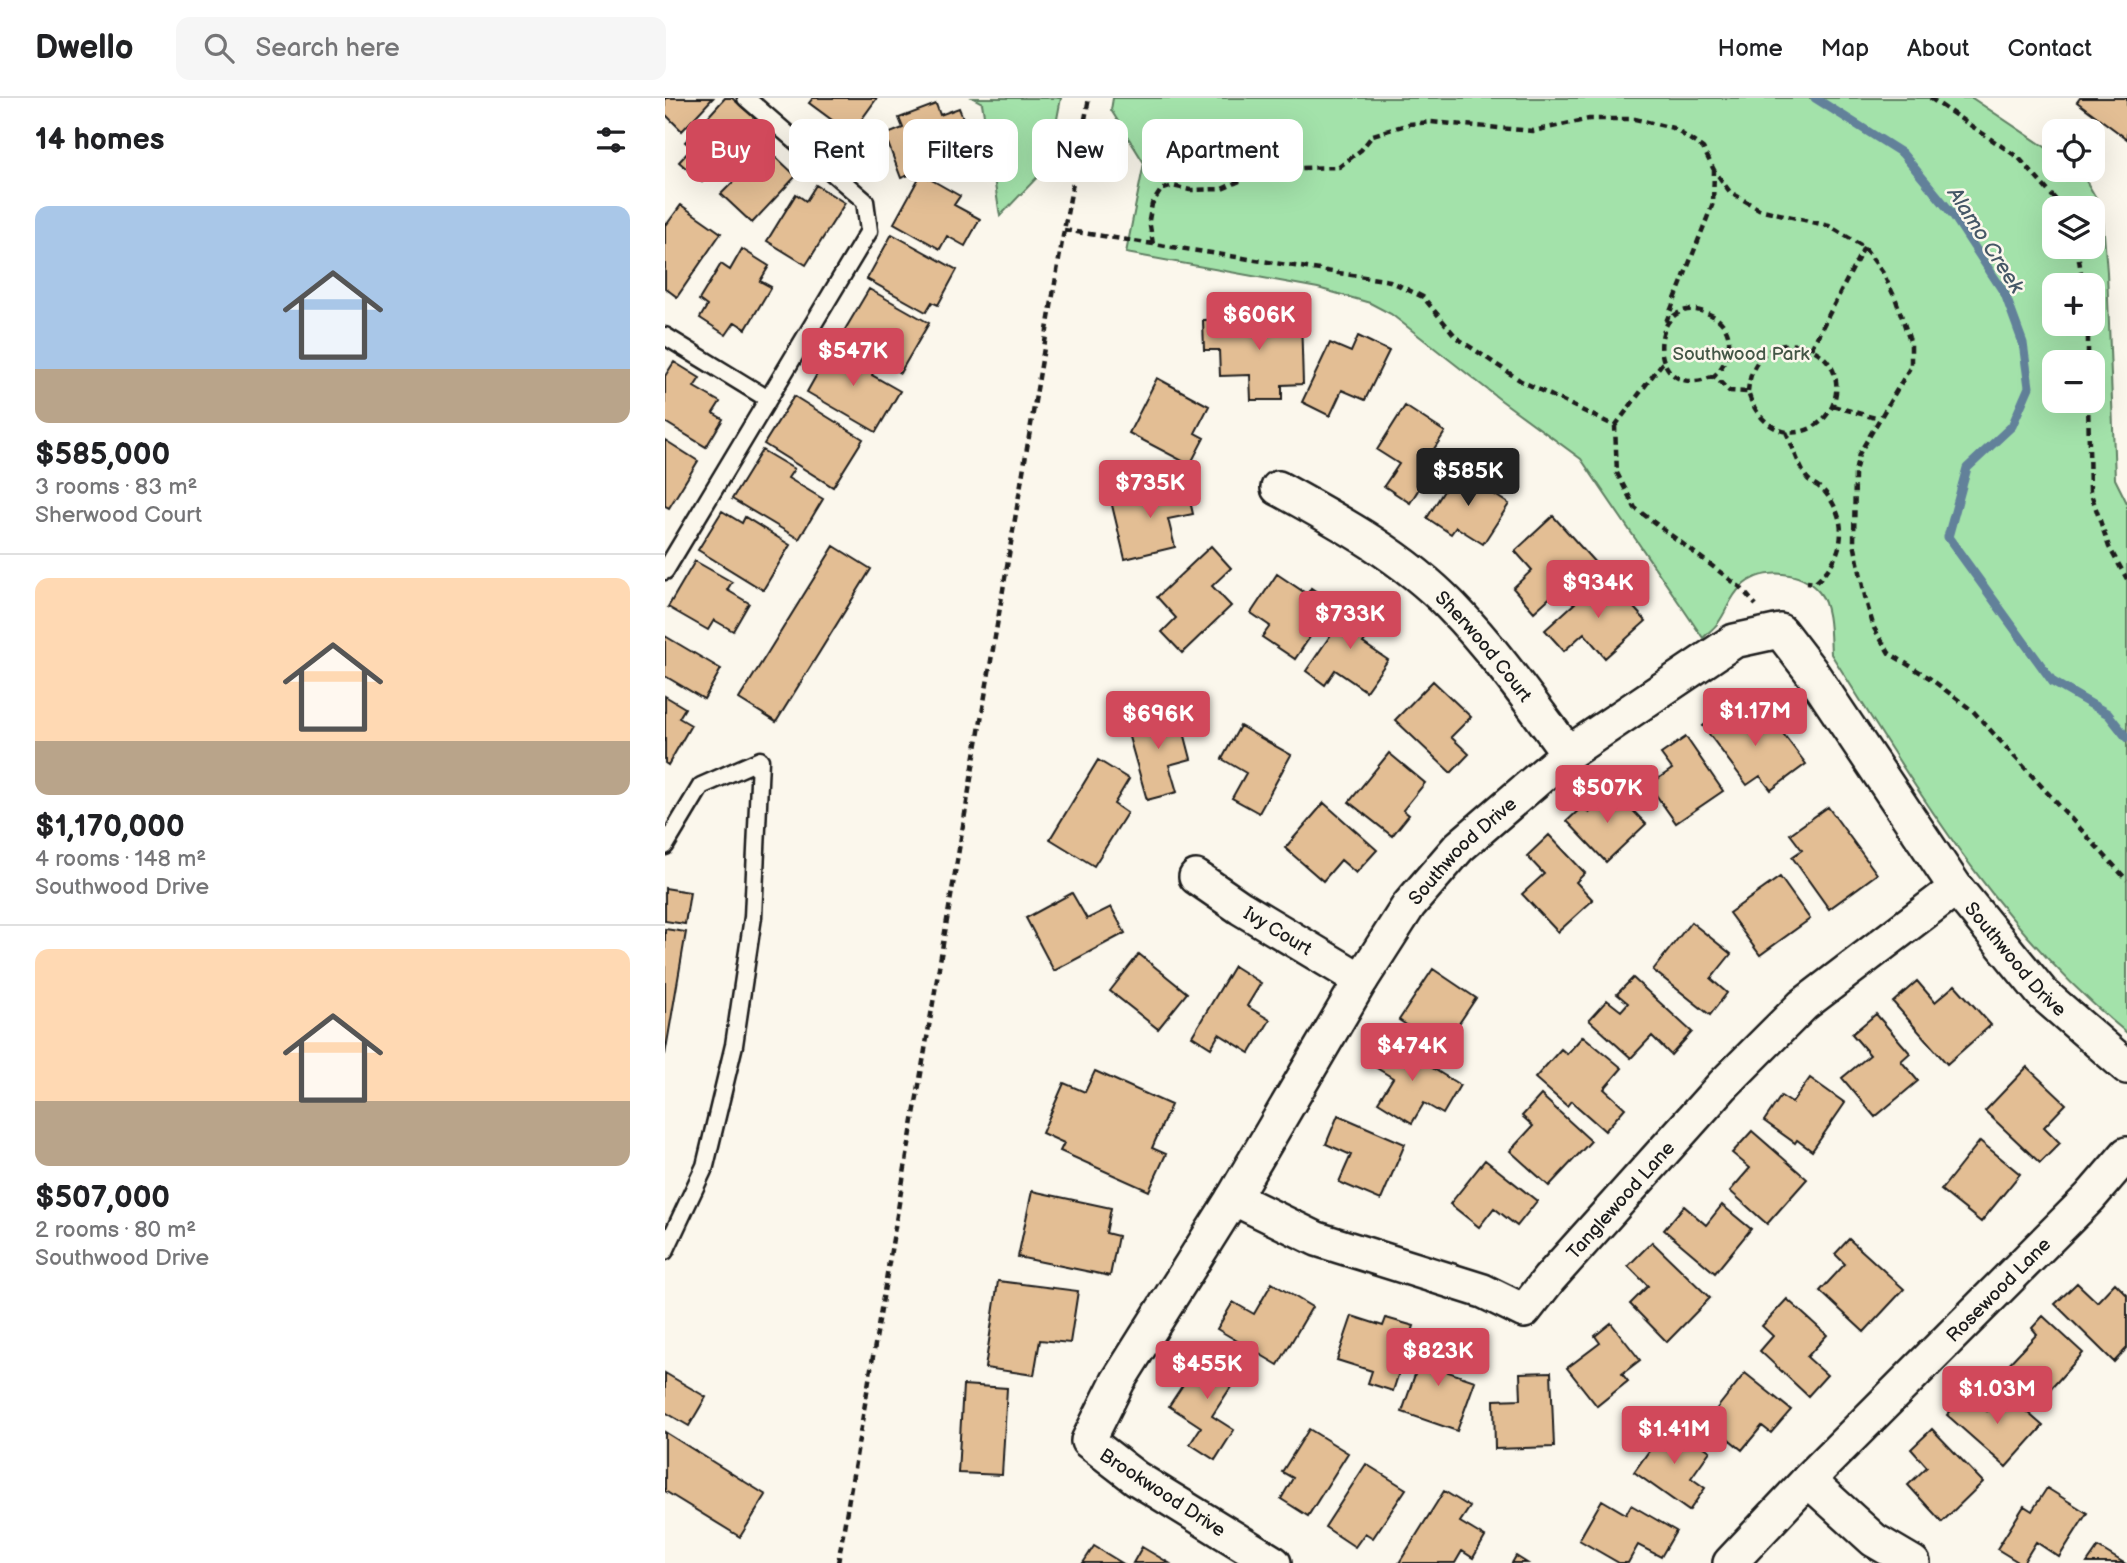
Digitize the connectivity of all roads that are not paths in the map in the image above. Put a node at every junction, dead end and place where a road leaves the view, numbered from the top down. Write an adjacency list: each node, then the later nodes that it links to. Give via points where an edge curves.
1 (746, 98): 3 (lane, via 865,201 869,231)
2 (665, 336): 3 (lane)
3 (768, 399): 5 (lane)
4 (1277, 488): 6 (street, Sherwood Court, via 1401,562 1450,605)
5 (665, 571)
6 (1568, 753): 9 (street, Southwood Drive, via 1734,641 1780,631); 10 (street, Southwood Drive, via 1459,847 1409,905)
7 (665, 846): 14 (lane, via 701,786 760,760 753,917 734,1045 705,1166)
8 (1196, 877): 10 (street, Ivy Court)
9 (1955, 888): 11 (street, Southwood Drive, via 2042,993); 13 (street, Tanglewood Lane, via 1803,1005 1714,1096 1524,1311 1483,1291 1317,1240)
10 (1361, 980): 13 (street, Southwood Drive)
11 (2127, 1067)
12 (2127, 1154): 16 (street, Rosewood Lane)
13 (1233, 1198): 15 (street, Southwood Drive, via 1118,1381)
14 (665, 1251)
15 (1088, 1441): 17 (street, Brookwood Drive, via 1136,1478)
16 (1808, 1480): 18 (street, Rosewood Lane); 19 (street, via 1874,1540)
17 (1274, 1563)
18 (1730, 1563)
19 (1913, 1563)

